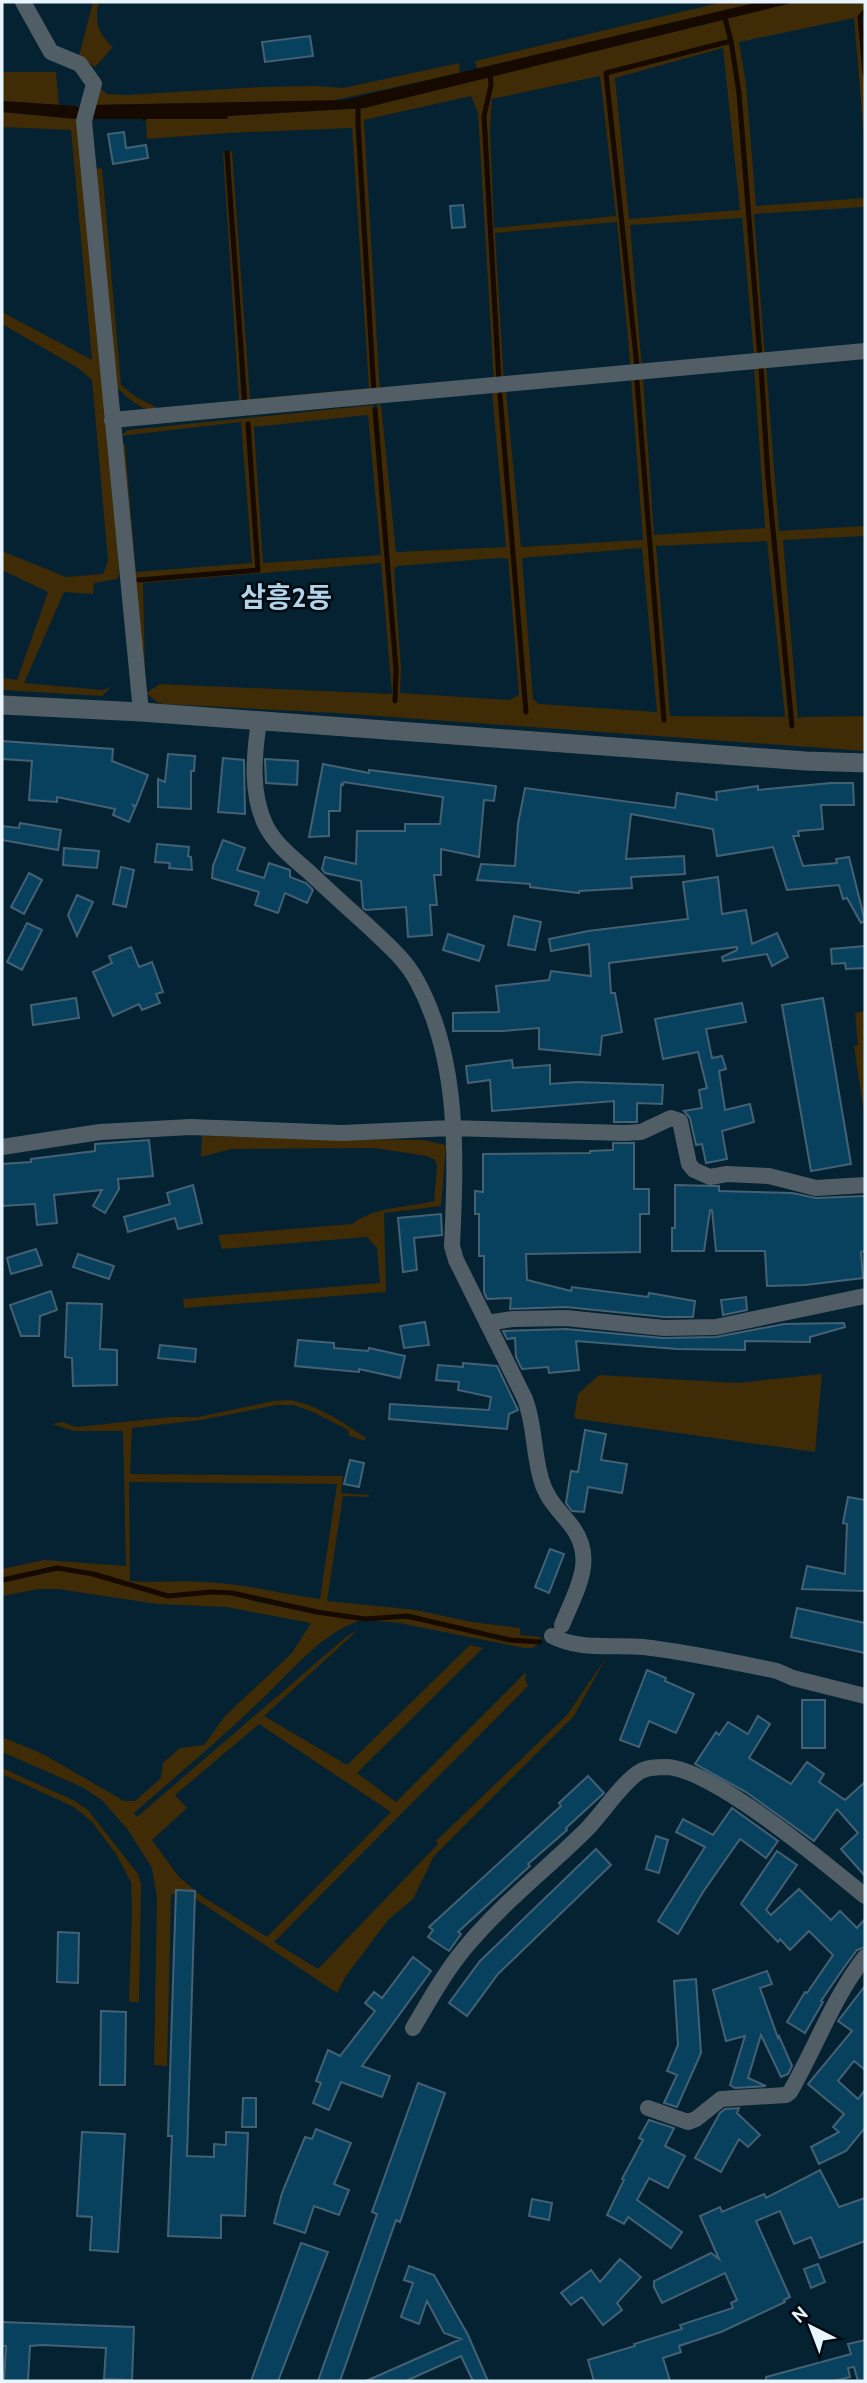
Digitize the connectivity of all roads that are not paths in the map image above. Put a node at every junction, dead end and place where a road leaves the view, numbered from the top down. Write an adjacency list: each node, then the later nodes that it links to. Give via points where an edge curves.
1 (23, 2): 3 (street, via 51,52 80,64 94,84 84,121)
2 (865, 351): 3 (street)
3 (112, 420): 5 (street)
4 (2, 705): 5 (street)
5 (141, 712): 6 (street)
6 (259, 721): 7 (street); 8 (street, via 254,774 266,827 291,857 409,969 444,1051)
7 (865, 763)
8 (451, 1128): 9 (street, via 342,1133 177,1128 100,1132); 10 (street, via 632,1133 671,1118 680,1121 689,1164 710,1177 769,1176 816,1188); 12 (street, via 452,1246)
9 (2, 1147)
10 (865, 1185)
11 (865, 1296): 12 (street, via 716,1327 664,1328 566,1318)
12 (487, 1322): 13 (street, via 532,1418 545,1490 580,1540 585,1556 557,1631 559,1640 643,1647 777,1671)
13 (865, 1696)
14 (865, 1896): 16 (street, via 714,1785 671,1768 654,1767 627,1783 587,1829 482,1928 442,1979)
15 (865, 1956): 17 (street, via 786,2095 721,2099 688,2122)
16 (413, 2028)
17 (648, 2108)

